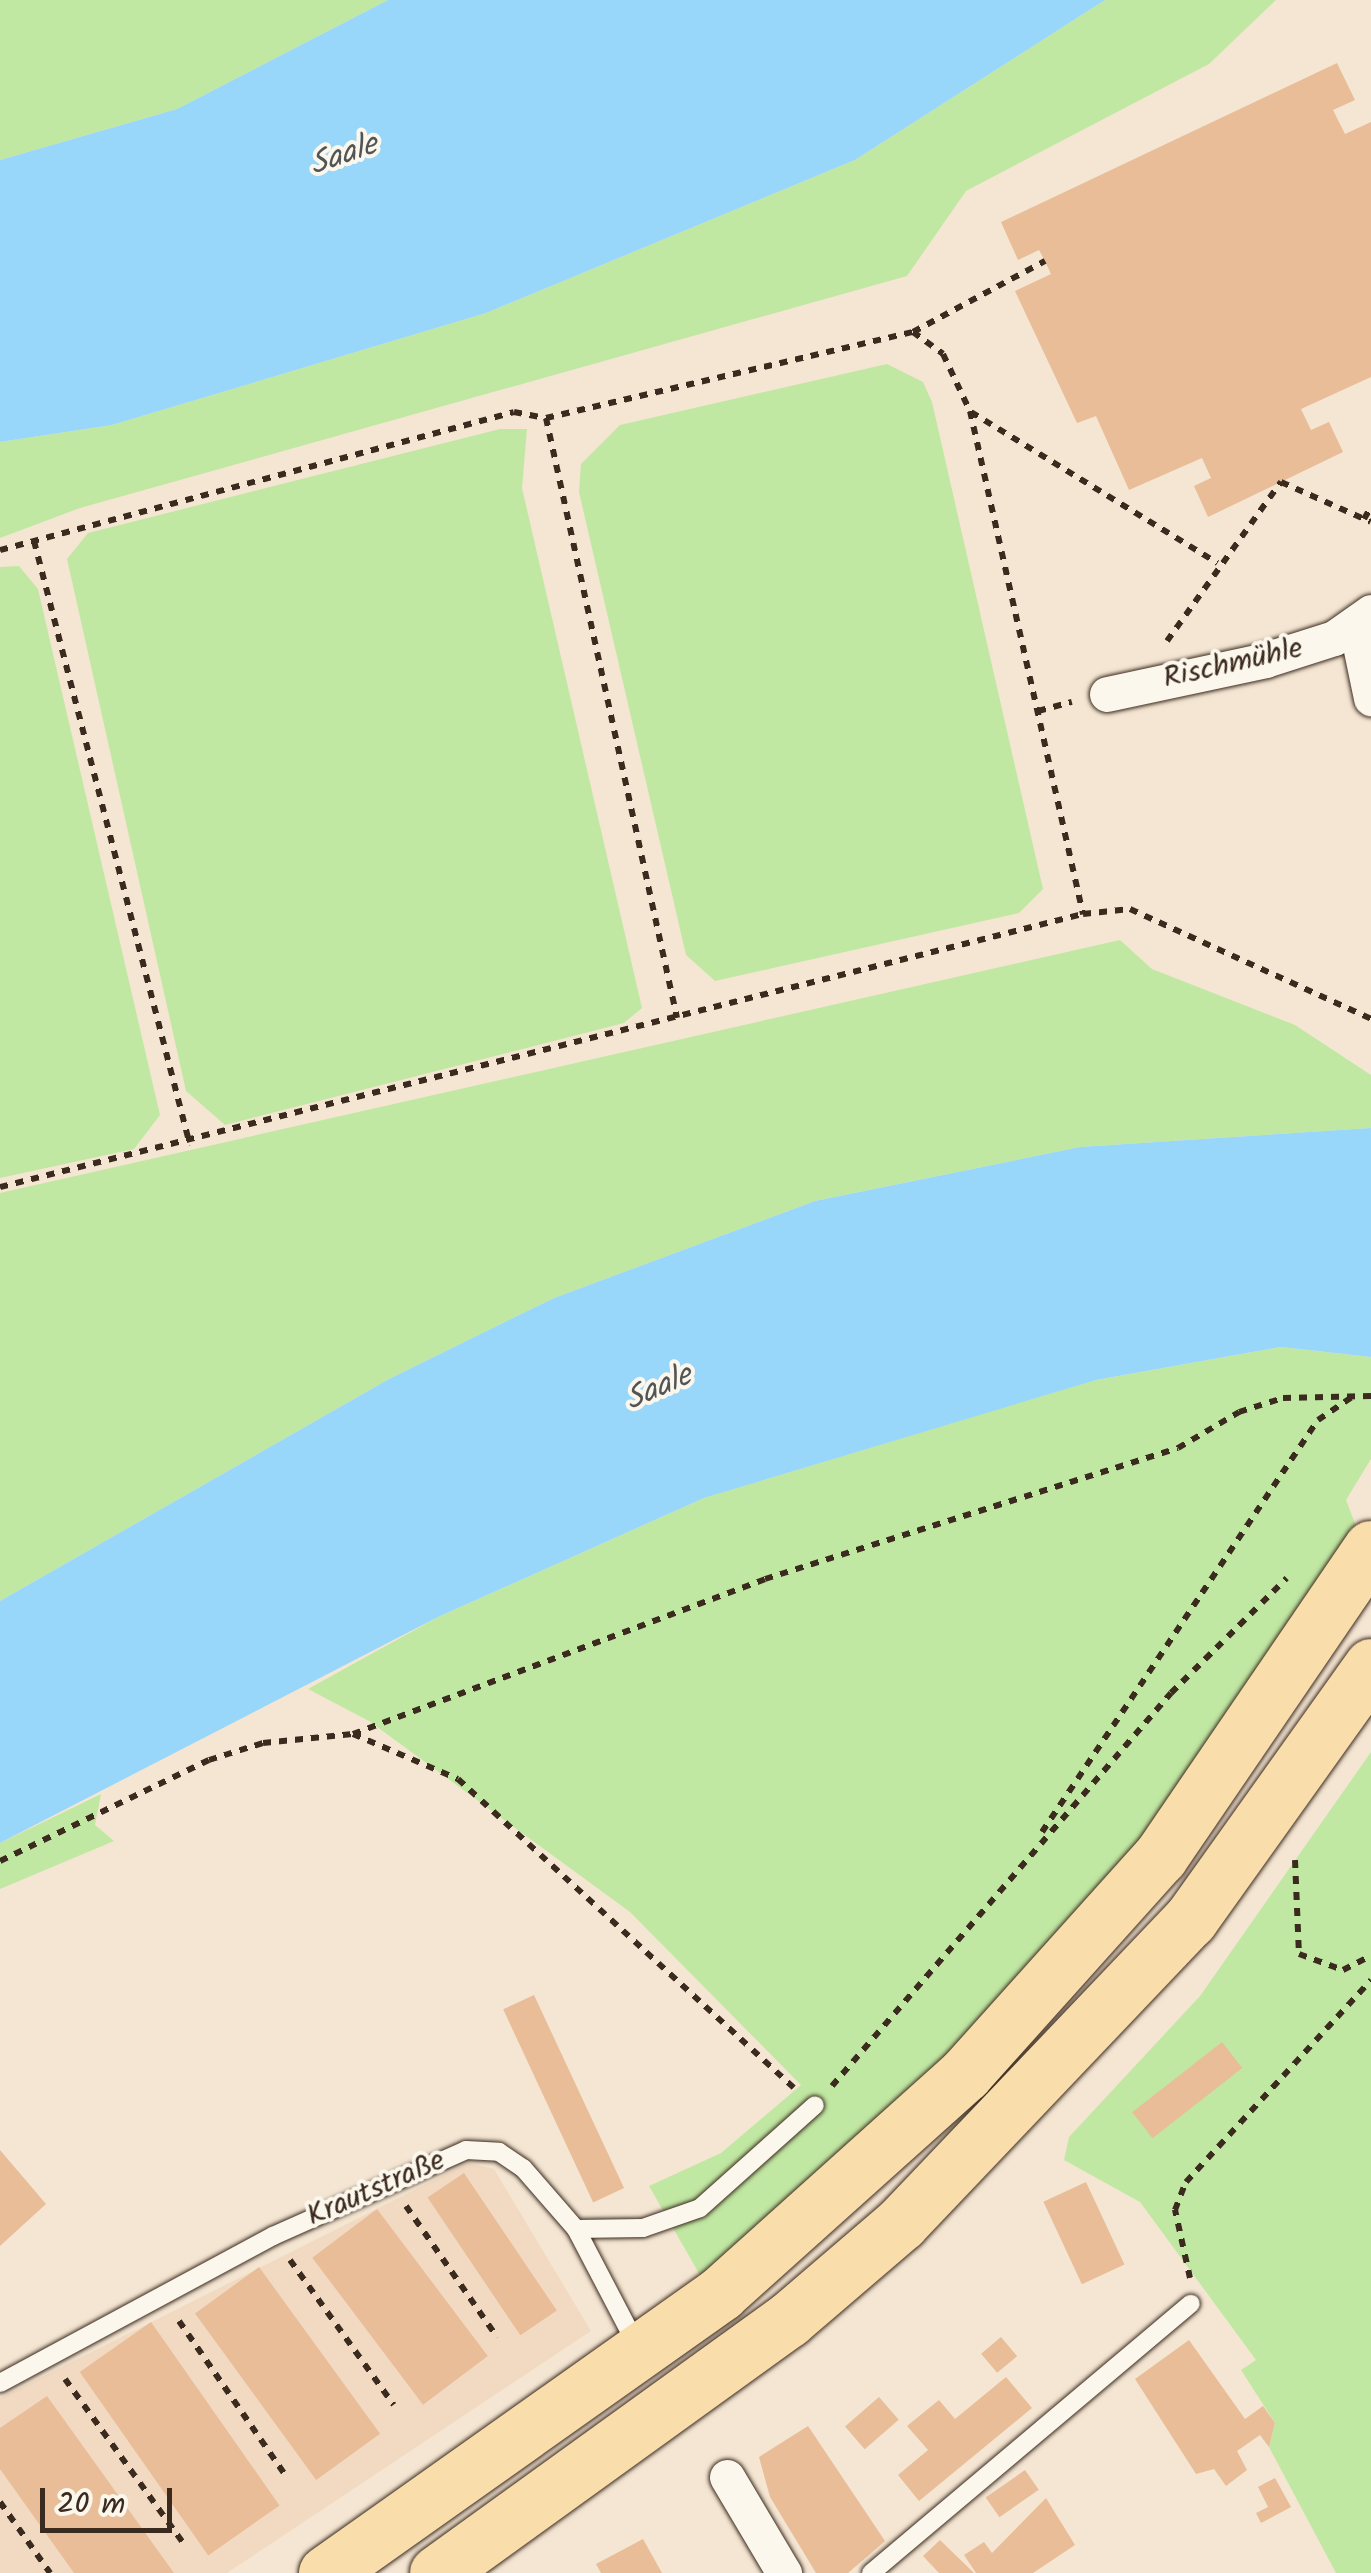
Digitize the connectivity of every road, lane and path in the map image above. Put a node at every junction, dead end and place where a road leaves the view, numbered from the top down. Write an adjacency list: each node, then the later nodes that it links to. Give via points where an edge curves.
1 (1045, 262): 2 (path)
2 (912, 332): 3 (path, via 944,354); 4 (path)
3 (970, 411): 9 (path); 14 (path)
4 (546, 418): 7 (path, via 514,412); 15 (path)
5 (1371, 508): 6 (path)
6 (1368, 520): 9 (path, via 1282,482)
7 (34, 540): 8 (path); 17 (path)
8 (0, 550)
9 (1217, 563): 11 (path, via 1166,642)
10 (1363, 619): 11 (street, Rischmühle, via 1265,660); 13 (street, Rischmühle)
11 (1161, 681): 12 (street, Rischmühle)
12 (1107, 694)
13 (1371, 698)
14 (1083, 914): 15 (path); 16 (path, via 1130,910)
15 (676, 1018): 17 (path)
16 (1371, 1018)
17 (190, 1145): 18 (path)
18 (0, 1188)
19 (1353, 1396): 20 (path); 24 (path, via 1284,1398 1239,1412 1178,1448 765,1579); 25 (path, via 1318,1420 1086,1754)
20 (1371, 1396)
21 (1371, 1548): 37 (main road, via 1160,1857 1052,1982 805,2225)
22 (1291, 1574): 25 (path)
23 (1371, 1666): 47 (main road, via 1190,1920 901,2223 773,2332)
24 (352, 1734): 27 (path, via 263,1743 209,1760); 30 (path, via 458,1778)
25 (1034, 1847): 30 (path)
26 (1296, 1858): 28 (path, via 1299,1954 1343,1970)
27 (0, 1861)
28 (1371, 1956)
29 (1371, 1980): 35 (path, via 1186,2182 1175,2210)
30 (815, 2105): 32 (lane, via 700,2208 644,2228)
31 (389, 2182): 32 (lane, Krautstraße, via 466,2150 499,2152); 33 (lane, Krautstraße); 36 (path)
32 (576, 2229): 37 (lane, Krautstraße)
33 (273, 2236): 34 (lane, Krautstraße); 40 (path)
34 (160, 2293): 38 (lane, Krautstraße); 41 (path)
35 (1191, 2304): 49 (lane)
36 (497, 2336)
37 (640, 2350): 46 (main road)
38 (48, 2355): 39 (lane, Krautstraße); 44 (path)
39 (0, 2383)
40 (394, 2405)
41 (286, 2476)
42 (727, 2478): 48 (street)
43 (0, 2502): 45 (path)
44 (184, 2544)
45 (50, 2573)
46 (326, 2573)
47 (437, 2573)
48 (784, 2573)
49 (871, 2573)

